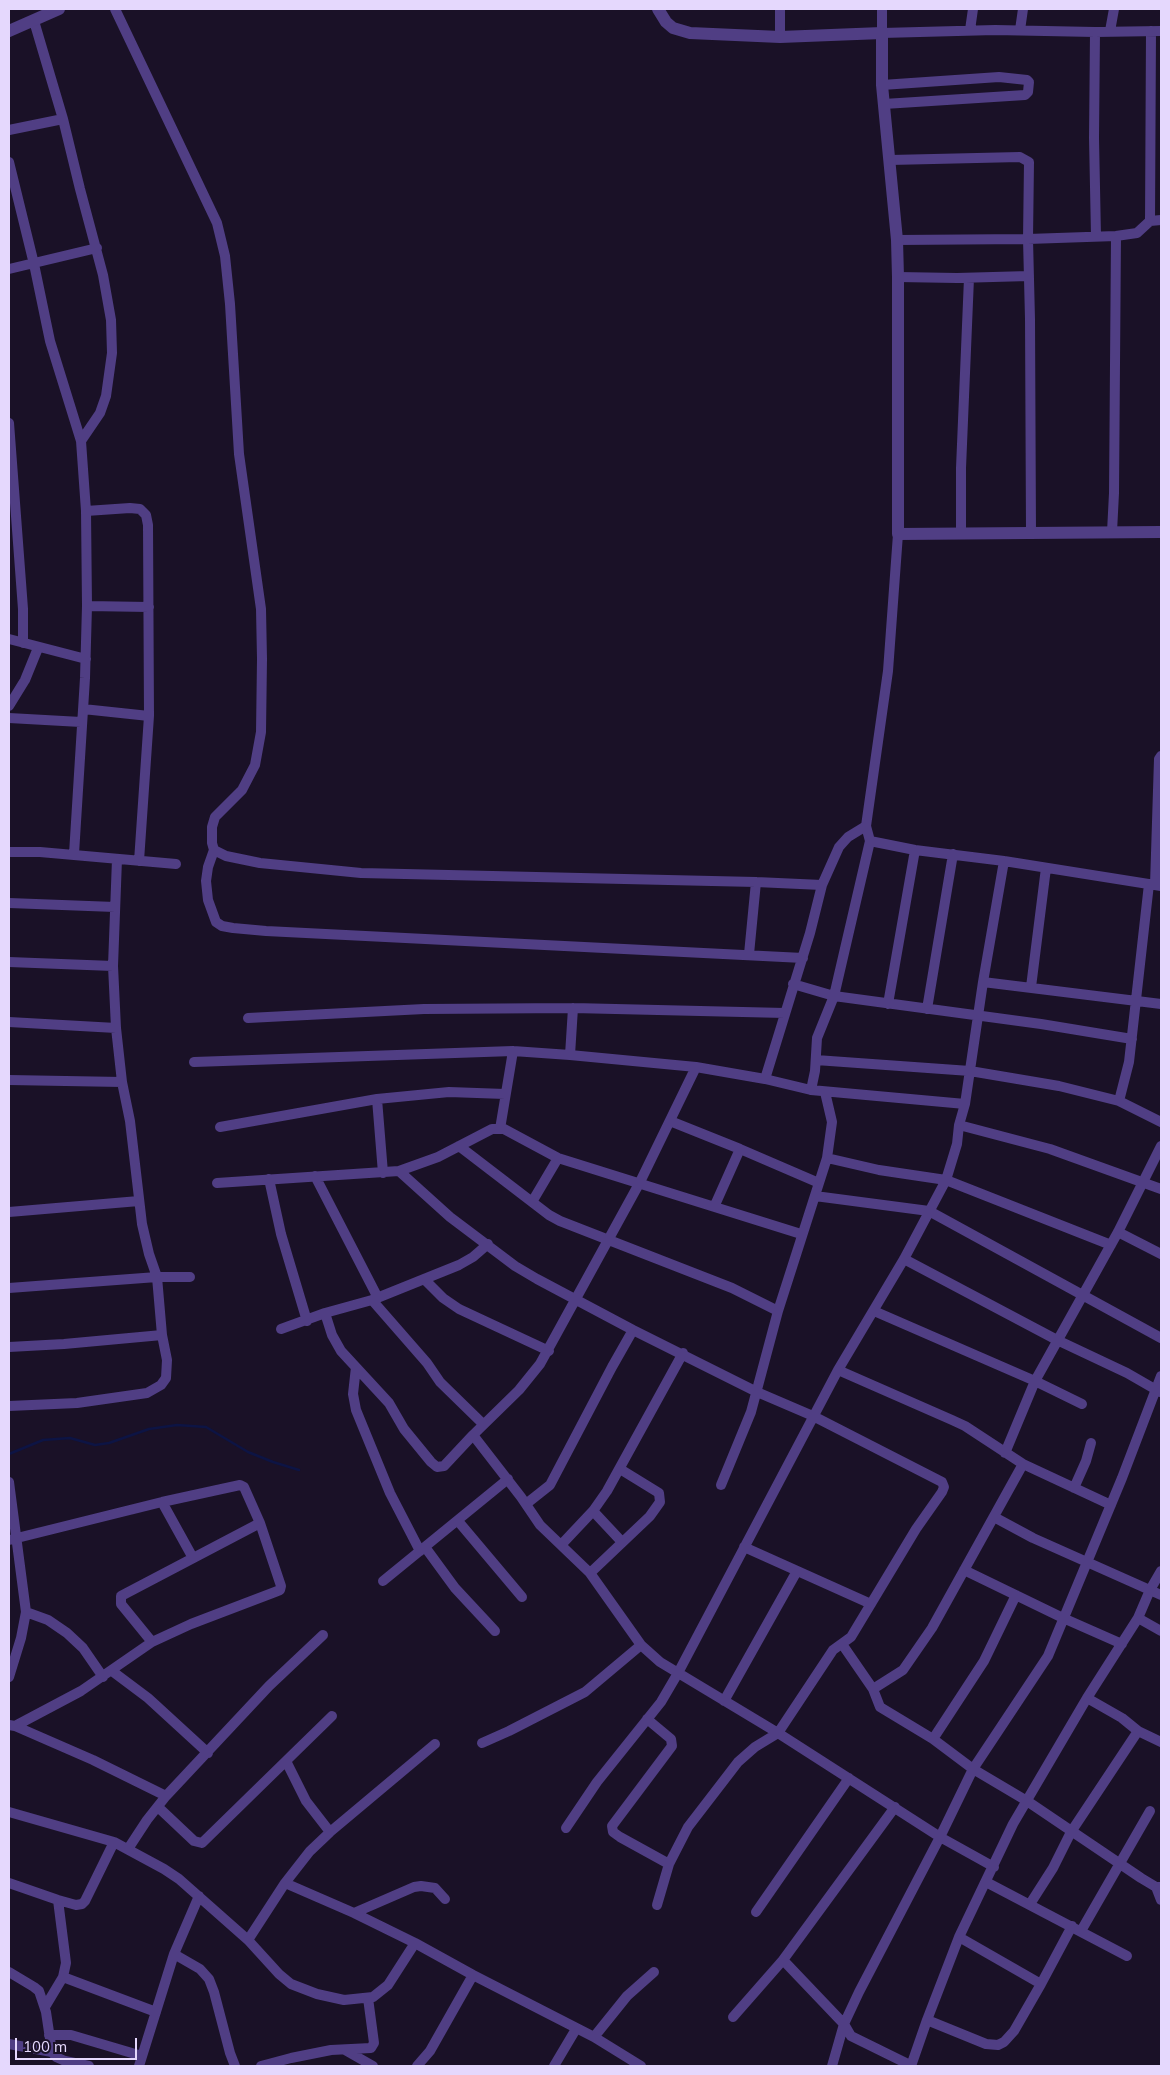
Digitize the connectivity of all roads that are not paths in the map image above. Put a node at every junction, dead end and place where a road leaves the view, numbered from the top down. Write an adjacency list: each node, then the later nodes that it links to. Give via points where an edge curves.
1 (115, 9): 58 (street, via 217,223 225,256 239,454 261,610 261,732 255,765 242,790 215,817 212,827)
2 (658, 9): 17 (street, via 666,22 682,32)
3 (780, 9): 17 (street)
4 (882, 9): 16 (street)
5 (974, 9): 10 (street)
6 (1023, 9): 11 (street)
7 (1114, 9): 15 (street)
8 (54, 10): 9 (street)
9 (34, 21): 12 (street); 20 (street)
10 (970, 30): 11 (street); 16 (street)
11 (1020, 30): 14 (street)
12 (9, 31)
13 (1156, 31): 15 (street); 25 (street)
14 (1096, 32): 15 (street); 26 (street)
15 (1110, 32)
16 (882, 33): 17 (street); 18 (street)
17 (780, 37)
18 (882, 85): 19 (street); 19 (street, via 999,77 1029,82 1025,95)
19 (884, 104): 22 (street)
20 (63, 119): 21 (street); 30 (street)
21 (9, 130)
22 (890, 160): 28 (street, via 1020,157 1027,160 1031,166); 29 (street)
23 (9, 162): 31 (street)
24 (1161, 220): 25 (street)
25 (1150, 222): 27 (street, via 1137,233)
26 (1096, 236): 27 (street); 28 (street)
27 (1116, 236): 39 (street)
28 (1028, 239): 29 (street); 33 (street)
29 (897, 240): 34 (street)
30 (97, 248): 31 (street); 37 (street, via 111,320 112,353 104,404)
31 (34, 264): 32 (street); 37 (street, via 50,341)
32 (9, 269)
33 (1029, 276): 35 (street); 42 (street)
34 (898, 277): 35 (street); 43 (street)
35 (969, 278): 41 (street)
36 (9, 423): 47 (street)
37 (81, 442): 38 (street)
38 (86, 512): 44 (street); 45 (street, via 130,508 140,509 146,514)
39 (1112, 532): 40 (street); 42 (street)
40 (1161, 532)
41 (961, 533): 42 (street); 43 (street)
42 (1031, 533)
43 (898, 534): 56 (street, via 888,671)
44 (87, 606): 45 (street); 49 (street)
45 (149, 607): 52 (street)
46 (9, 639): 47 (street)
47 (23, 643): 48 (street)
48 (38, 648): 49 (street); 50 (street, via 25,680)
49 (86, 659): 51 (street)
50 (9, 706)
51 (83, 709): 52 (street); 54 (street)
52 (149, 716): 64 (street)
53 (9, 718): 54 (street)
54 (81, 722): 61 (street)
55 (1161, 756): 70 (street)
56 (866, 826): 57 (street); 69 (street, via 839,847)
57 (870, 841): 59 (street); 80 (street)
58 (214, 850): 68 (street, via 226,856 260,863 361,873); 73 (street, via 206,881 208,900 216,922 222,926 457,941)
59 (915, 850): 62 (street); 82 (street)
60 (9, 852): 61 (street)
61 (74, 854): 63 (street)
62 (953, 854): 65 (street); 85 (street)
63 (116, 859): 64 (street); 72 (street)
64 (139, 861): 66 (street)
65 (1004, 861): 67 (street); 77 (street)
66 (176, 864)
67 (1046, 868): 70 (street); 79 (street)
68 (756, 882): 69 (street); 73 (street)
69 (822, 885): 74 (street)
70 (1155, 885): 81 (street)
71 (9, 904): 72 (street)
72 (115, 907): 76 (street)
73 (749, 954): 74 (street)
74 (803, 958): 78 (street)
75 (9, 962): 76 (street)
76 (113, 966): 90 (street)
77 (983, 982): 79 (street); 87 (street)
78 (793, 984): 80 (street); 86 (street)
79 (1031, 988): 81 (street)
80 (834, 996): 82 (street); 94 (street, via 817,1038)
81 (1136, 1000): 83 (street); 91 (street)
82 (888, 1004): 85 (street)
83 (1161, 1004)
84 (572, 1008): 86 (street); 88 (street, via 424,1009); 93 (street)
85 (927, 1009): 87 (street)
86 (785, 1013): 98 (street)
87 (978, 1015): 91 (street); 97 (street)
88 (248, 1018)
89 (9, 1022): 90 (street)
90 (116, 1028): 100 (street)
91 (1132, 1039): 105 (street)
92 (513, 1052): 93 (street); 95 (street); 103 (street)
93 (570, 1055): 96 (street)
94 (816, 1060): 97 (street); 101 (street)
95 (194, 1062)
96 (696, 1067): 98 (street); 107 (street)
97 (970, 1071): 105 (street, via 1059,1086); 106 (street)
98 (765, 1079): 101 (street)
99 (9, 1080): 100 (street)
100 (122, 1082): 128 (street)
101 (811, 1090): 102 (street)
102 (825, 1092): 106 (street); 116 (street, via 832,1122)
103 (505, 1094): 104 (street, via 449,1092); 111 (street)
104 (377, 1099): 110 (street); 118 (street)
105 (1119, 1101): 108 (street)
106 (965, 1104): 109 (street)
107 (670, 1121): 114 (street); 123 (street)
108 (1161, 1122)
109 (959, 1125): 121 (street); 122 (street, via 1050,1149)
110 (220, 1128)
111 (500, 1128): 112 (street); 115 (street)
112 (459, 1146): 117 (street, via 438,1158); 129 (street)
113 (1161, 1146): 122 (street)
114 (740, 1149): 125 (street); 130 (street)
115 (558, 1158): 123 (street); 129 (street)
116 (827, 1158): 121 (street); 125 (street)
117 (399, 1171): 118 (street); 136 (street, via 450,1217)
118 (384, 1173): 119 (street)
119 (315, 1176): 120 (street); 145 (street)
120 (269, 1179): 124 (street); 150 (street, via 281,1234)
121 (946, 1180): 131 (street); 137 (street)
122 (1144, 1181): 126 (street); 133 (street)
123 (640, 1182): 130 (street); 135 (street)
124 (217, 1183)
125 (819, 1183): 127 (street)
126 (1161, 1189)
127 (815, 1196): 131 (street); 134 (street)
128 (139, 1201): 132 (street); 140 (street, via 146,1245)
129 (532, 1202): 135 (street, via 560,1221)
130 (715, 1205): 134 (street)
131 (929, 1211): 139 (street); 144 (street)
132 (9, 1212)
133 (1118, 1232): 137 (street); 138 (street)
134 (801, 1234): 147 (street)
135 (608, 1241): 146 (street); 147 (street, via 732,1288)
136 (488, 1244): 142 (street, via 464,1263); 146 (street, via 515,1266)
137 (1111, 1245): 144 (street)
138 (1161, 1254)
139 (904, 1259): 148 (street); 155 (street)
140 (157, 1277): 141 (street); 143 (street); 153 (street)
141 (190, 1277)
142 (424, 1279): 145 (street); 157 (street, via 459,1309)
143 (9, 1288)
144 (1084, 1294): 154 (street); 155 (street)
145 (375, 1299): 149 (street); 168 (street, via 440,1382)
146 (575, 1300): 152 (street); 157 (street)
147 (778, 1311): 163 (street)
148 (874, 1311): 160 (street); 162 (street)
149 (324, 1314): 150 (street); 159 (street, via 335,1342)
150 (308, 1321): 151 (street)
151 (282, 1329)
152 (633, 1330): 158 (street); 179 (street, via 550,1485)
153 (162, 1335): 156 (street); 166 (street, via 167,1360 166,1378 155,1390 84,1402)
154 (1161, 1338)
155 (1057, 1340): 162 (street); 164 (street)
156 (9, 1347)
157 (549, 1351): 168 (street, via 519,1390)
158 (683, 1353): 163 (street); 173 (street)
159 (356, 1367): 169 (street, via 388,1402 404,1428 437,1467 444,1466); 189 (street, via 353,1394 356,1410 390,1493)
160 (838, 1370): 167 (street); 171 (street, via 959,1423)
161 (1161, 1376): 164 (street)
162 (1035, 1381): 165 (street); 171 (street)
163 (757, 1392): 167 (street); 176 (street)
164 (1159, 1392): 180 (street)
165 (1082, 1404)
166 (9, 1406)
167 (813, 1416): 188 (street); 201 (street, via 942,1482 944,1486)
168 (483, 1424): 169 (street)
169 (473, 1435): 174 (street)
170 (1091, 1443): 177 (street)
171 (1005, 1453): 172 (street)
172 (1023, 1464): 177 (street); 182 (street)
173 (620, 1469): 181 (street); 186 (street, via 660,1496 655,1512)
174 (508, 1479): 179 (street); 183 (street)
175 (9, 1482): 185 (street)
176 (721, 1485)
177 (1074, 1488): 180 (street)
178 (162, 1502): 184 (street, via 240,1485 244,1487); 185 (street); 190 (street)
179 (526, 1504): 187 (street, via 540,1526)
180 (1110, 1506): 191 (street)
181 (593, 1511): 186 (street); 187 (street)
182 (994, 1518): 191 (street); 192 (street)
183 (458, 1521): 189 (street); 200 (street)
184 (260, 1523): 190 (street); 208 (street, via 280,1590)
185 (13, 1539): 202 (street)
186 (622, 1542): 195 (street)
187 (561, 1545): 195 (street)
188 (744, 1547): 193 (street); 213 (street)
189 (423, 1549): 196 (street); 205 (street)
190 (193, 1558): 208 (street, via 121,1596 121,1604)
191 (1087, 1563): 197 (street); 203 (street)
192 (964, 1570): 198 (street); 216 (street, via 932,1628 903,1670)
193 (796, 1571): 201 (street); 218 (street)
194 (1161, 1571): 197 (street)
195 (590, 1573): 209 (street)
196 (383, 1582)
197 (1150, 1590): 199 (street); 204 (street)
198 (1016, 1595): 203 (street); 224 (street, via 984,1661)
199 (1161, 1595)
200 (522, 1597)
201 (871, 1604): 210 (street, via 851,1637)
202 (26, 1612): 214 (street); 215 (street, via 48,1620 67,1633 83,1648)
203 (1063, 1618): 211 (street); 230 (street, via 1048,1656)
204 (1138, 1618): 206 (street); 211 (street)
205 (495, 1631)
206 (1161, 1631)
207 (323, 1635): 228 (street, via 269,1686)
208 (152, 1642): 212 (street)
209 (641, 1644): 213 (street); 226 (street, via 585,1692)
210 (842, 1644): 216 (street); 223 (street, via 833,1650)
211 (1122, 1644): 217 (street)
212 (112, 1671): 215 (street); 228 (street, via 148,1698)
213 (678, 1673): 218 (street); 220 (street)
214 (9, 1677)
215 (103, 1677): 221 (street, via 60,1703)
216 (873, 1688): 224 (street, via 880,1707)
217 (1087, 1698): 222 (street); 233 (street)
218 (724, 1701): 223 (street)
219 (332, 1716): 229 (street)
220 (647, 1720): 238 (street, via 597,1782); 245 (street, via 671,1739 672,1746 612,1826 613,1832 620,1837)
221 (12, 1725): 232 (street)
222 (1138, 1731): 225 (street); 240 (street)
223 (778, 1732): 231 (street); 245 (street, via 747,1754 727,1776 688,1827)
224 (933, 1739): 230 (street)
225 (1160, 1740)
226 (482, 1743)
227 (435, 1744): 239 (street)
228 (208, 1753): 232 (street)
229 (286, 1761): 234 (street, via 202,1843 194,1842); 239 (street, via 306,1801)
230 (974, 1769): 233 (street); 241 (street)
231 (849, 1778): 235 (street); 257 (street)
232 (166, 1796): 234 (street)
233 (1027, 1801): 240 (street); 246 (street)
234 (158, 1807): 243 (street)
235 (895, 1807): 241 (street); 265 (street)
236 (1150, 1811): 244 (street)
237 (9, 1812): 242 (street)
238 (566, 1828)
239 (330, 1832): 249 (street)
240 (1071, 1832): 244 (street); 255 (street)
241 (940, 1837): 246 (street); 276 (street)
242 (114, 1842): 243 (street); 252 (street, via 85,1900 76,1904)
243 (128, 1849): 251 (street, via 164,1869)
244 (1120, 1863): 250 (street); 259 (street)
245 (669, 1864): 256 (street)
246 (994, 1867): 247 (street)
247 (986, 1882): 255 (street); 260 (street)
248 (9, 1883): 252 (street)
249 (285, 1883): 258 (street); 261 (street)
250 (1159, 1887): 254 (street)
251 (199, 1896): 261 (street); 263 (street)
252 (58, 1900): 269 (street, via 66,1963)
253 (446, 1900): 258 (street, via 435,1888 421,1886)
254 (1161, 1900)
255 (1030, 1904): 259 (street)
256 (657, 1905)
257 (756, 1912)
258 (354, 1913): 262 (street)
259 (1076, 1929): 264 (street); 270 (street)
260 (959, 1937): 270 (street); 275 (street)
261 (248, 1940): 271 (street, via 291,1984 329,1998)
262 (415, 1943): 268 (street); 271 (street, via 388,1985)
263 (174, 1954): 273 (street); 287 (street, via 200,1969 209,1979)
264 (1127, 1956)
265 (783, 1960): 274 (street); 276 (street)
266 (9, 1972): 272 (street, via 34,1987)
267 (654, 1972): 279 (street, via 627,1996)
268 (473, 1975): 277 (street); 284 (street)
269 (63, 1977): 272 (street); 273 (street)
270 (1041, 1984): 275 (street, via 1014,2031 998,2045 986,2044)
271 (368, 1998): 281 (street, via 374,2045)
272 (45, 2007): 278 (street)
273 (156, 2012): 283 (street)
274 (733, 2016)
275 (927, 2020): 293 (street)
276 (844, 2024): 292 (street); 293 (street, via 852,2036)
277 (576, 2029): 279 (street); 290 (street)
278 (49, 2035): 282 (street); 283 (street, via 71,2035)
279 (594, 2037): 291 (street)
280 (9, 2044): 282 (street)
281 (345, 2050): 288 (street, via 331,2050); 289 (street)
282 (52, 2052): 285 (street, via 60,2060)
283 (142, 2056): 286 (street)
284 (423, 2065)
285 (89, 2066)
286 (139, 2066)
287 (235, 2066)
288 (262, 2066)
289 (373, 2066)
290 (554, 2066)
291 (642, 2066)
292 (832, 2066)
293 (912, 2066)

